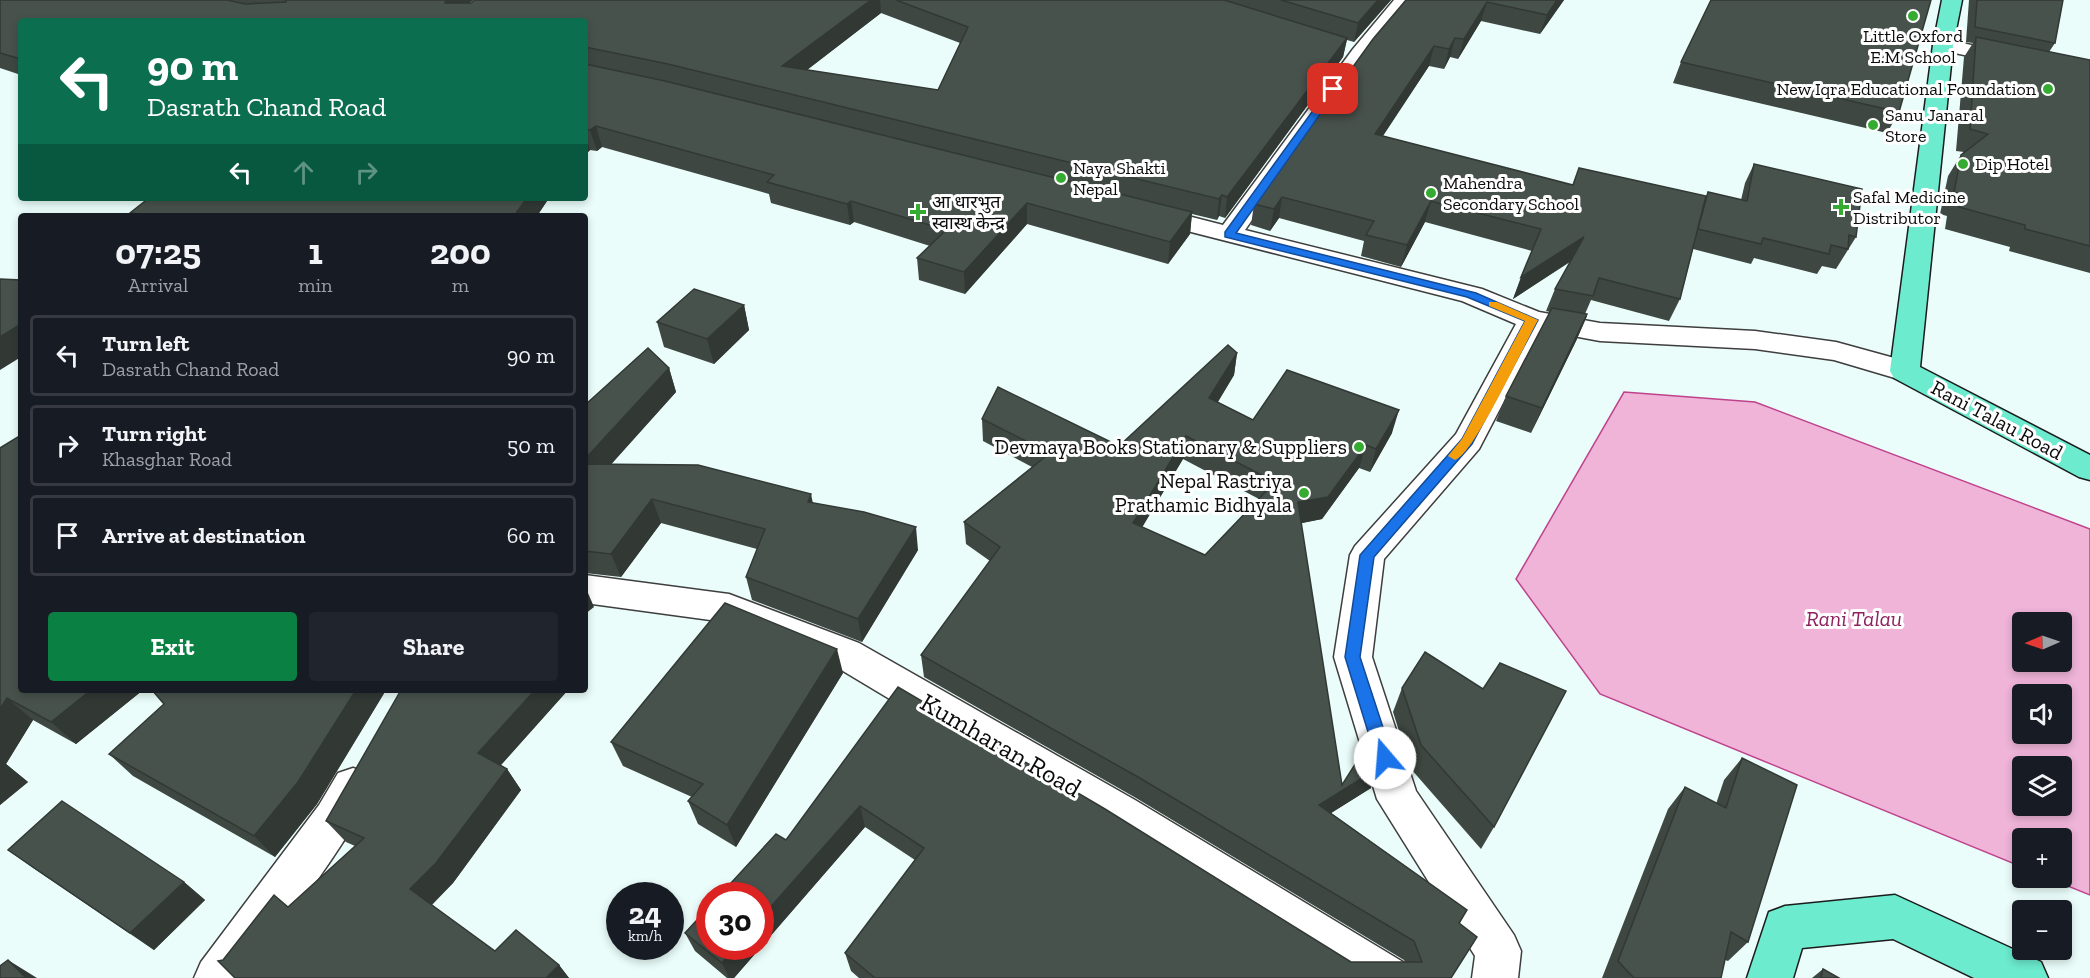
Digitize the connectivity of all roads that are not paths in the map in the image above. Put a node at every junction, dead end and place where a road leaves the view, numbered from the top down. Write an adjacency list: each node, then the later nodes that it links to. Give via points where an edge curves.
1 (1405, 0): 6 (street, via 1349,50)
2 (1952, 0): 3 (main road)
3 (1943, 45): 4 (street); 8 (main road)
4 (2090, 76)
5 (1125, 208): 6 (street)
6 (1229, 234): 7 (street, via 1472,295)
7 (1532, 320): 8 (street, via 1600,332 1755,340 1836,351); 14 (street, via 1468,441 1367,555 1353,657 1398,799 1498,951)
8 (1905, 371): 9 (main road, Rani Talau Road)
9 (2090, 469)
10 (588, 589): 13 (street, Kumharan Road, via 729,608 846,654 1120,814)
11 (375, 750): 12 (street, via 334,819)
12 (217, 978)
13 (1387, 978)
14 (1496, 978)
15 (1770, 978): 16 (main road, via 1785,928 1894,917)
16 (2025, 978)

